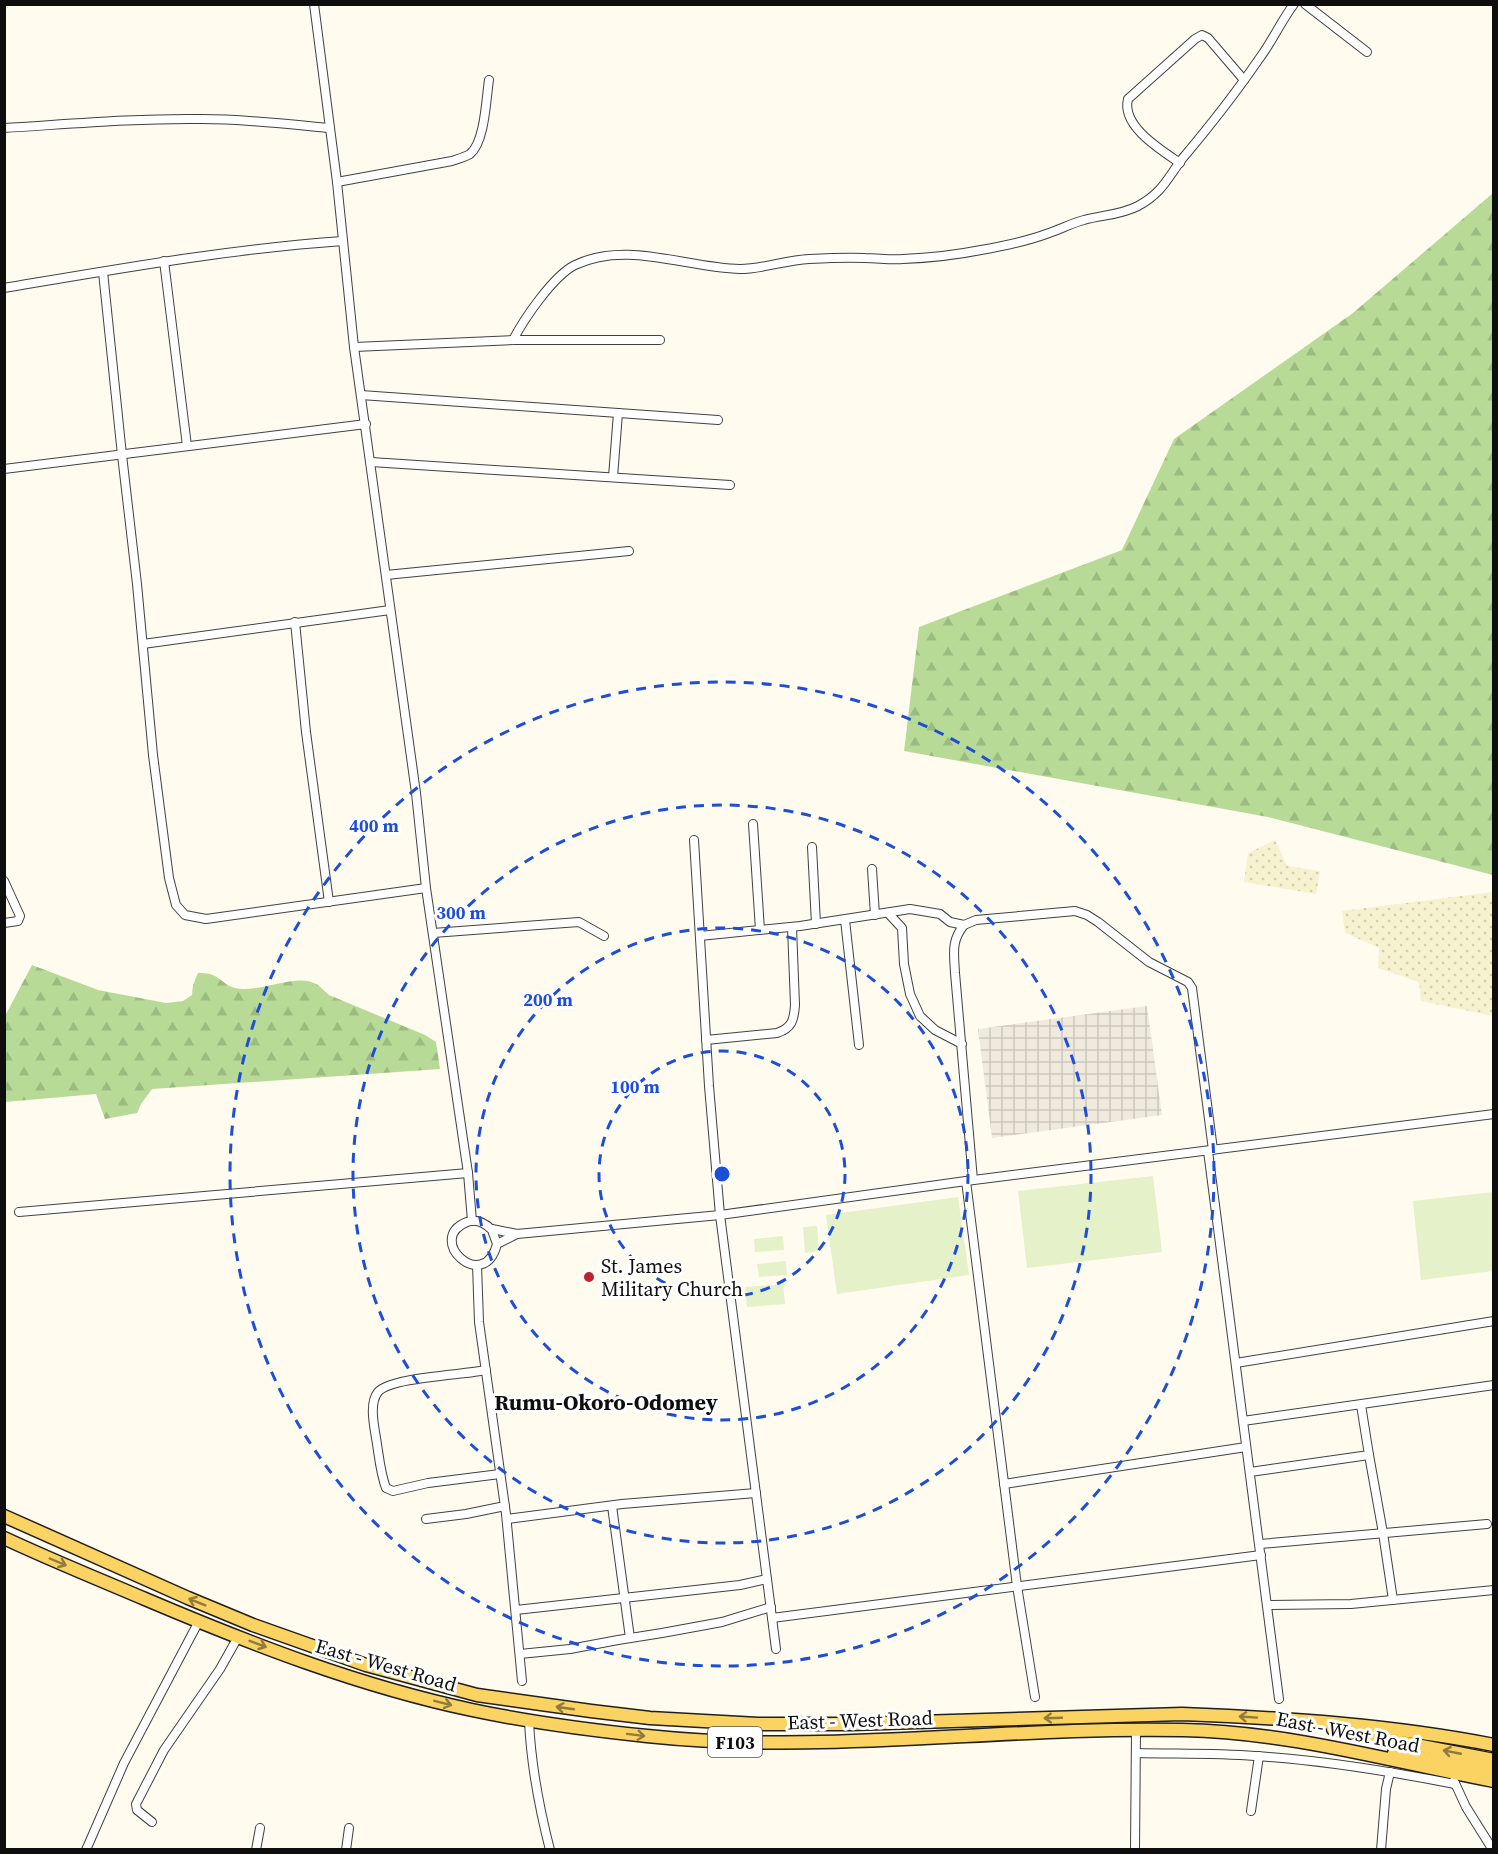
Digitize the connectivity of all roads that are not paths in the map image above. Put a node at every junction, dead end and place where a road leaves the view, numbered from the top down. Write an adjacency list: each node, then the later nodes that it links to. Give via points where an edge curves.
1 (314, 4): 8 (street)
2 (1294, 4): 6 (street)
3 (1305, 4): 4 (street)
4 (1367, 52)
5 (489, 80): 10 (street, via 482,128 477,146 469,154 452,161)
6 (1244, 80): 9 (street); 9 (street, via 1202,35 1128,99 1126,105 1137,129)
7 (4, 128): 8 (street, via 200,118)
8 (330, 128): 10 (street)
9 (1179, 163): 15 (street, via 1164,187 1136,208 980,251 901,260 788,260 744,269 632,255 588,260 563,273 525,318)
10 (337, 182): 11 (street)
11 (343, 240): 12 (street); 17 (street)
12 (164, 261): 13 (street); 22 (street)
13 (103, 272): 14 (street); 23 (street)
14 (4, 288)
15 (513, 340): 16 (street); 17 (street)
16 (660, 340)
17 (354, 347): 18 (street)
18 (361, 395): 19 (street); 21 (street)
19 (618, 413): 20 (street); 26 (street)
20 (718, 420)
21 (366, 424): 22 (street); 24 (street)
22 (187, 446): 23 (street)
23 (122, 455): 25 (street); 32 (street)
24 (370, 462): 26 (street); 29 (street)
25 (4, 469)
26 (613, 477): 27 (street)
27 (730, 485)
28 (629, 551): 29 (street)
29 (386, 575): 30 (street)
30 (390, 610): 31 (street); 38 (street)
31 (295, 622): 32 (street); 39 (street)
32 (143, 644): 39 (street, via 153,754 176,905 185,915 206,919)
33 (753, 824): 47 (street)
34 (694, 840): 50 (street)
35 (812, 847): 44 (street)
36 (872, 869): 41 (street)
37 (4, 881): 43 (street, via 20,916 18,921)
38 (426, 888): 39 (street); 48 (street)
39 (329, 902)
40 (888, 913): 41 (street); 45 (street, via 910,909 940,914); 52 (street, via 902,928 910,994 920,1016 935,1030)
41 (875, 915): 42 (street)
42 (845, 920): 44 (street); 53 (street)
43 (5, 924)
44 (816, 924): 46 (street)
45 (963, 925): 52 (street, via 954,943); 55 (street, via 976,920 1075,911 1098,922 1149,962 1188,982 1192,988)
46 (792, 927): 47 (street); 51 (street, via 795,1005 787,1030)
47 (760, 930): 50 (street)
48 (434, 933): 49 (street, via 579,922); 56 (street)
49 (604, 936)
50 (700, 936): 51 (street)
51 (706, 1040): 59 (street)
52 (962, 1044): 57 (street)
53 (859, 1045)
54 (1494, 1114): 55 (street)
55 (1211, 1150): 57 (street); 66 (street)
56 (468, 1173): 58 (street); 60 (street)
57 (970, 1181): 59 (street); 75 (street)
58 (20, 1212)
59 (720, 1215): 62 (street); 76 (street)
60 (472, 1221): 61 (street); 64 (street, via 458,1227 453,1249 462,1261)
61 (492, 1229): 62 (street); 63 (street)
62 (517, 1234): 63 (street)
63 (497, 1244): 64 (street, via 490,1258)
64 (477, 1265): 67 (street)
65 (1494, 1321): 66 (street)
66 (1236, 1363): 70 (street)
67 (486, 1370): 74 (street); 74 (street, via 392,1384 378,1392 374,1424 382,1479 386,1488 393,1491)
68 (1494, 1385): 69 (street)
69 (1361, 1405): 70 (street); 72 (street)
70 (1243, 1421): 71 (street)
71 (1246, 1447): 73 (street); 75 (street)
72 (1369, 1455): 73 (street); 83 (street)
73 (1250, 1472): 85 (street)
74 (500, 1474): 77 (street)
75 (1004, 1484): 88 (street)
76 (756, 1493): 78 (street); 87 (street)
77 (505, 1506): 80 (street); 81 (street)
78 (612, 1506): 81 (street); 90 (street)
79 (4, 1516): 106 (main road, East - West Road / F103, one-way to 79, via 671,1720 477,1695 366,1665 263,1629)
80 (426, 1519)
81 (507, 1519): 94 (street)
82 (1487, 1524): 83 (street)
83 (1383, 1533): 85 (street); 91 (street)
84 (4, 1538): 96 (main road, East - West Road / F103, one-way to 96)
85 (1260, 1545): 86 (street)
86 (1261, 1555): 88 (street); 92 (street)
87 (767, 1579): 90 (street); 93 (street)
88 (1017, 1586): 95 (street); 102 (street)
89 (1494, 1590): 91 (street)
90 (624, 1597): 94 (street); 98 (street)
91 (1393, 1600): 92 (street)
92 (1267, 1605): 103 (street)
93 (771, 1607): 95 (street); 98 (street, via 722,1622)
94 (516, 1610): 100 (street)
95 (772, 1618): 99 (street)
96 (199, 1621): 97 (main road, East - West Road / F103); 123 (street, via 124,1763)
97 (238, 1637): 105 (main road, East - West Road / F103, one-way to 105, via 399,1692); 120 (street, via 165,1750 136,1804 137,1810)
98 (630, 1638): 100 (street)
99 (776, 1649)
100 (520, 1654): 101 (street)
101 (522, 1681)
102 (1035, 1697)
103 (1279, 1699)
104 (1283, 1720): 106 (main road, East - West Road / F103, one-way to 106, via 1182,1714); 110 (main road, East - West Road / F103, via 1356,1724); 111 (main road)
105 (529, 1721): 109 (main road, East - West Road / F103, one-way to 109, via 702,1740); 126 (street, via 535,1780)
106 (852, 1724): 109 (main road)
107 (1136, 1731): 108 (main road, East - West Road / F103); 109 (main road, East - West Road / F103); 112 (street)
108 (1278, 1737): 111 (main road); 117 (main road, East - West Road / F103)
109 (852, 1741)
110 (1494, 1745)
111 (1409, 1750): 114 (main road, one-way to 111); 115 (main road)
112 (1136, 1753): 113 (street); 127 (street)
113 (1259, 1756): 116 (street); 119 (street)
114 (1494, 1760)
115 (1494, 1771)
116 (1390, 1772): 117 (street); 128 (street)
117 (1453, 1779): 118 (main road, East - West Road / F103); 129 (street)
118 (1494, 1781)
119 (1251, 1810)
120 (152, 1822)
121 (260, 1828): 124 (street)
122 (349, 1828): 125 (street)
123 (86, 1850)
124 (256, 1850)
125 (346, 1850)
126 (550, 1850)
127 (1134, 1850)
128 (1382, 1850)
129 (1492, 1850)

